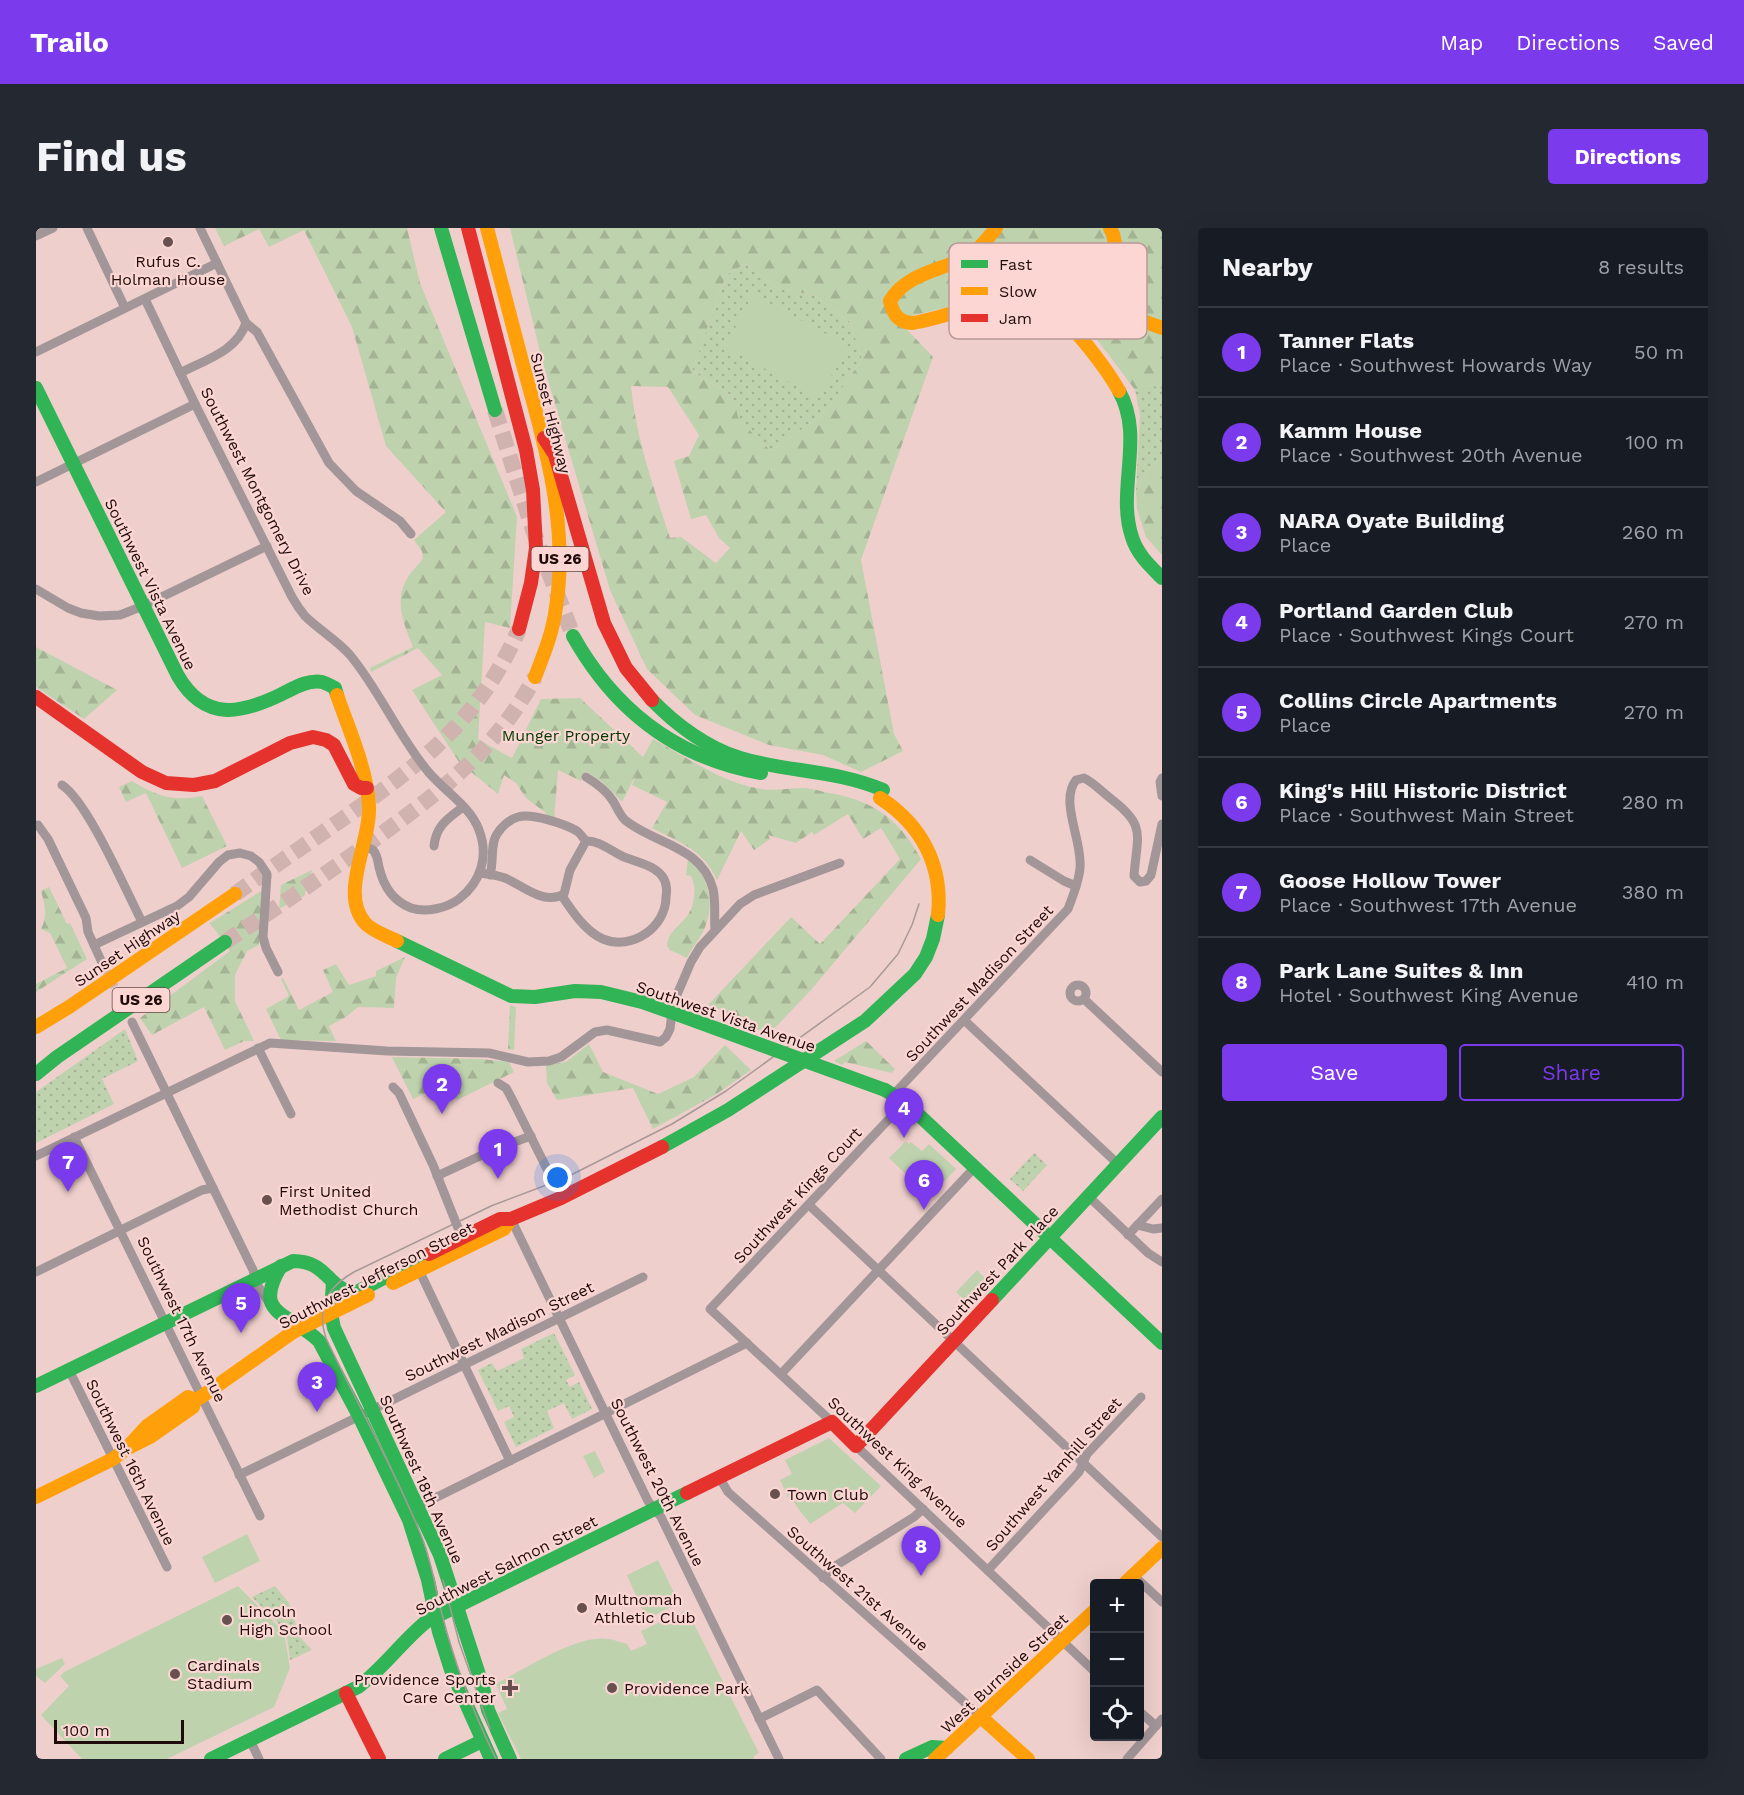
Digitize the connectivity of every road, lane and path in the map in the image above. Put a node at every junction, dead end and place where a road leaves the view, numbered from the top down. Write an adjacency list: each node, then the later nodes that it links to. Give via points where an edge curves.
1 (53, 228): 9 (street)
2 (87, 228): 15 (street)
3 (200, 228): 12 (street)
4 (441, 228): 25 (main road)
5 (468, 228): 34 (main road, Sunset Highway / US 26, via 533,490 536,548)
6 (488, 228): 26 (main road, Sunset Highway / US 26)
7 (996, 228): 10 (main road)
8 (1110, 228): 11 (main road)
9 (36, 237)
10 (982, 243)
11 (1115, 243)
12 (217, 263): 14 (street); 17 (street)
13 (949, 264): 16 (main road, via 896,290 890,301 892,312 912,323)
14 (145, 299): 15 (street); 22 (street)
15 (125, 308): 21 (street)
16 (949, 313)
17 (246, 323): 22 (street, Southwest Montgomery Drive, via 232,346); 29 (street, via 257,332 329,463 356,491)
18 (1147, 323): 19 (main road)
19 (1162, 328)
20 (1080, 339): 31 (main road, via 1125,403 1131,441 1131,536 1138,551)
21 (36, 351)
22 (180, 373): 24 (street, Southwest Montgomery Drive)
23 (36, 388): 27 (main road, Southwest Vista Avenue)
24 (195, 404): 27 (street); 30 (street, Southwest Montgomery Drive)
25 (495, 410)
26 (544, 438): 36 (main road, Sunset Highway / US 26, via 560,557 552,632); 42 (main road, via 555,455 605,632 648,697 698,736 737,757 850,776)
27 (73, 464): 28 (street); 33 (main road, Southwest Vista Avenue)
28 (36, 482)
29 (411, 534)
30 (267, 546): 33 (street); 44 (street, Southwest Montgomery Drive, via 302,612 349,654 426,769)
31 (1162, 578)
32 (36, 589): 33 (street, via 68,608 92,616 113,616)
33 (143, 606): 41 (main road, Southwest Vista Avenue, via 185,689 208,707 236,712 308,682 322,681 333,687)
34 (519, 629)
35 (573, 636): 42 (main road, via 588,664 616,698 674,743 734,768)
36 (535, 677)
37 (36, 697): 41 (main road, via 142,772 166,783 194,785 215,781 290,743 313,737 334,746 354,784)
38 (586, 777): 57 (street, via 599,785 625,820 684,851 706,873 715,902)
39 (1162, 778): 43 (street)
40 (62, 785): 56 (street, via 88,817)
41 (367, 788): 48 (main road, Southwest Vista Avenue, via 369,824)
42 (877, 792): 91 (main road, Southwest Jefferson Street, via 911,812 923,826 945,874 947,910 940,944 922,978 876,1019 865,1021 695,1130)
43 (1162, 796)
44 (463, 807): 49 (street, via 442,822 435,833); 52 (street, Southwest Montgomery Drive, via 482,839)
45 (1162, 824): 53 (street, Southwest Madison Street, via 1151,875 1146,881 1138,881 1134,876 1138,839 1134,819 1090,781 1076,780 1070,800 1081,859)
46 (38, 825): 59 (street, via 86,918)
47 (586, 842): 52 (street, via 577,831 562,825 516,817 494,838 493,868); 55 (street, via 570,870); 55 (street, via 596,842 660,874 667,888 663,915 642,936 611,942 590,931)
48 (364, 846): 52 (street, via 377,857 391,895 412,908 450,905); 64 (main road, Southwest Vista Avenue, via 355,883 355,905 365,924 382,934 511,996 585,992 636,1000)
49 (434, 846)
50 (1030, 860): 53 (street)
51 (840, 863): 57 (street, via 749,897)
52 (485, 874): 55 (street, via 508,880 536,895)
53 (1076, 886): 65 (street, Southwest Madison Street, via 1067,911)
54 (235, 894): 63 (main road, Sunset Highway / US 26)
55 (562, 896)
56 (142, 922): 59 (street); 61 (street, via 183,902 223,858 234,853 251,855 267,874 263,936)
57 (714, 930): 64 (street, via 691,962)
58 (225, 942): 70 (main road, US 26)
59 (94, 945): 60 (street)
60 (104, 967)
61 (278, 972)
62 (1084, 999): 72 (street)
63 (69, 1007): 67 (main road, Sunset Highway / US 26); 68 (main road)
64 (675, 1013): 69 (street, via 665,1040 660,1042 607,1030 595,1032 569,1052 549,1061 528,1062 489,1053 276,1043); 77 (main road, Southwest Vista Avenue, bridge)
65 (964, 1020): 77 (street, Southwest Madison Street); 83 (street)
66 (132, 1022): 76 (street, Southwest 18th Avenue)
67 (36, 1027)
68 (36, 1037)
69 (258, 1048): 76 (street); 78 (street)
70 (57, 1057): 71 (main road, US 26); 73 (main road)
71 (36, 1067)
72 (1162, 1072)
73 (36, 1074)
74 (498, 1083): 80 (street, via 506,1088)
75 (393, 1088): 86 (street)
76 (166, 1092): 81 (street); 87 (street, Southwest 18th Avenue)
77 (895, 1096): 84 (main road, Southwest Vista Avenue); 90 (street, Southwest Kings Court)
78 (291, 1114)
79 (1162, 1117): 83 (main road, Southwest Park Place)
80 (531, 1136): 85 (street); 86 (street)
81 (74, 1137): 82 (street); 94 (street, Southwest 17th Avenue)
82 (36, 1156)
83 (1118, 1164): 88 (main road, Southwest Park Place)
84 (975, 1167): 96 (main road, Southwest Vista Avenue); 101 (street)
85 (547, 1169)
86 (437, 1176): 97 (street)
87 (213, 1188): 94 (street); 104 (street, Southwest 18th Avenue)
88 (1088, 1196): 95 (street); 96 (main road, Southwest Park Place)
89 (1162, 1199): 92 (street)
90 (808, 1205): 101 (street); 108 (street, Southwest Kings Court)
91 (512, 1219): 97 (main road, Southwest Jefferson Street, via 504,1229); 110 (street, Southwest 20th Avenue)
92 (1137, 1225): 93 (street); 95 (street)
93 (1162, 1228)
94 (121, 1230): 102 (street); 111 (street, Southwest 17th Avenue)
95 (1128, 1235): 98 (street)
96 (1050, 1237): 114 (main road, Southwest Park Place); 116 (main road, Southwest Vista Avenue)
97 (464, 1243): 100 (main road, Southwest Jefferson Street); 105 (main road, Southwest Jefferson Street, via 409,1263 357,1292 343,1290)
98 (1162, 1262)
99 (281, 1266): 104 (main road); 105 (main road, via 300,1260 313,1263); 106 (main road, via 271,1282)
100 (419, 1270): 107 (main road, Southwest Jefferson Street); 117 (street)
101 (878, 1270): 114 (street); 119 (street)
102 (36, 1272)
103 (643, 1277): 110 (street, Southwest Madison Street)
104 (255, 1278): 106 (street, Southwest 18th Avenue); 111 (main road)
105 (333, 1282): 109 (main road, Southwest 18th Avenue)
106 (272, 1305): 112 (main road, Southwest 18th Avenue)
107 (347, 1305): 109 (main road, Southwest Jefferson Street); 113 (main road)
108 (710, 1309): 115 (street, Southwest King Avenue)
109 (330, 1313): 112 (main road, Southwest Jefferson Street); 113 (main road, Southwest 18th Avenue)
110 (560, 1318): 117 (street, Southwest Madison Street); 124 (street, Southwest 20th Avenue)
111 (166, 1322): 118 (main road); 122 (street, Southwest 17th Avenue)
112 (302, 1327): 122 (main road, Southwest Jefferson Street); 125 (main road, Southwest 18th Avenue, via 319,1341)
113 (336, 1333): 123 (main road, Southwest 18th Avenue)
114 (953, 1341): 127 (main road, Southwest Park Place); 130 (street)
115 (747, 1343): 119 (street, Southwest King Avenue); 124 (street)
116 (1162, 1343)
117 (464, 1365): 123 (street, Southwest Madison Street); 129 (street)
118 (69, 1370): 120 (main road); 128 (street, Southwest 16th Avenue)
119 (781, 1374): 126 (street, Southwest King Avenue)
120 (36, 1386)
121 (1141, 1397): 130 (street, Southwest Yamhill Street)
122 (198, 1399): 128 (main road, Southwest Jefferson Street, via 188,1397 147,1426); 131 (street, Southwest 17th Avenue)
123 (372, 1409): 125 (street, Southwest Madison Street); 134 (main road, Southwest 18th Avenue)
124 (605, 1414): 129 (street); 135 (street, Southwest 20th Avenue)
125 (358, 1416): 131 (street, Southwest Madison Street); 137 (main road, Southwest 18th Avenue)
126 (832, 1422): 127 (main road, Southwest King Avenue); 132 (main road, Southwest Salmon Street)
127 (856, 1446): 136 (street, Southwest King Avenue)
128 (113, 1459): 133 (main road, Southwest Jefferson Street); 141 (street, Southwest 16th Avenue)
129 (510, 1461): 134 (street)
130 (1083, 1463): 139 (street); 142 (street, Southwest Yamhill Street, via 1078,1474)
131 (239, 1475): 138 (street, Southwest 17th Avenue)
132 (719, 1477): 135 (main road, Southwest Salmon Street); 143 (street, Southwest 21st Avenue, via 728,1492)
133 (36, 1497)
134 (418, 1506): 137 (street); 147 (main road, Southwest 18th Avenue)
135 (655, 1509): 147 (main road, Southwest Salmon Street); 155 (street, Southwest 20th Avenue)
136 (923, 1509): 142 (street, Southwest King Avenue); 143 (street, via 832,1568)
137 (405, 1513): 148 (main road, Southwest 18th Avenue, via 428,1580)
138 (260, 1516)
139 (1162, 1537)
140 (1162, 1548): 144 (main road)
141 (167, 1567)
142 (988, 1570): 150 (street, Southwest King Avenue)
143 (823, 1578): 154 (street, Southwest 21st Avenue)
144 (1129, 1579)
145 (1144, 1590): 146 (street)
146 (1162, 1602)
147 (457, 1606): 148 (main road, Southwest Salmon Street); 165 (main road, Southwest 18th Avenue, via 486,1704)
148 (435, 1616): 152 (main road, Southwest Salmon Street, via 414,1632 374,1675); 158 (main road, Southwest 18th Avenue, via 451,1670)
149 (1090, 1616): 150 (main road, West Burnside Street)
150 (1062, 1641): 151 (street, Southwest King Avenue); 154 (main road, West Burnside Street)
151 (1090, 1666)
152 (346, 1693): 157 (main road, Southwest Salmon Street); 162 (main road)
153 (1144, 1714): 156 (street)
154 (981, 1717): 159 (main road, West Burnside Street); 170 (main road)
155 (759, 1719): 166 (street, Southwest 20th Avenue); 167 (street, via 817,1690)
156 (1159, 1723): 171 (street)
157 (250, 1740): 160 (main road, Southwest Salmon Street); 161 (street)
158 (482, 1741): 163 (main road); 164 (main road, Southwest 18th Avenue)
159 (947, 1748): 168 (main road, via 932,1747); 169 (main road, West Burnside Street)
160 (211, 1759)
161 (259, 1759)
162 (379, 1759)
163 (445, 1759)
164 (491, 1759)
165 (510, 1759)
166 (779, 1759)
167 (881, 1759)
168 (906, 1759)
169 (936, 1759)
170 (1029, 1759)
171 (1127, 1759)

